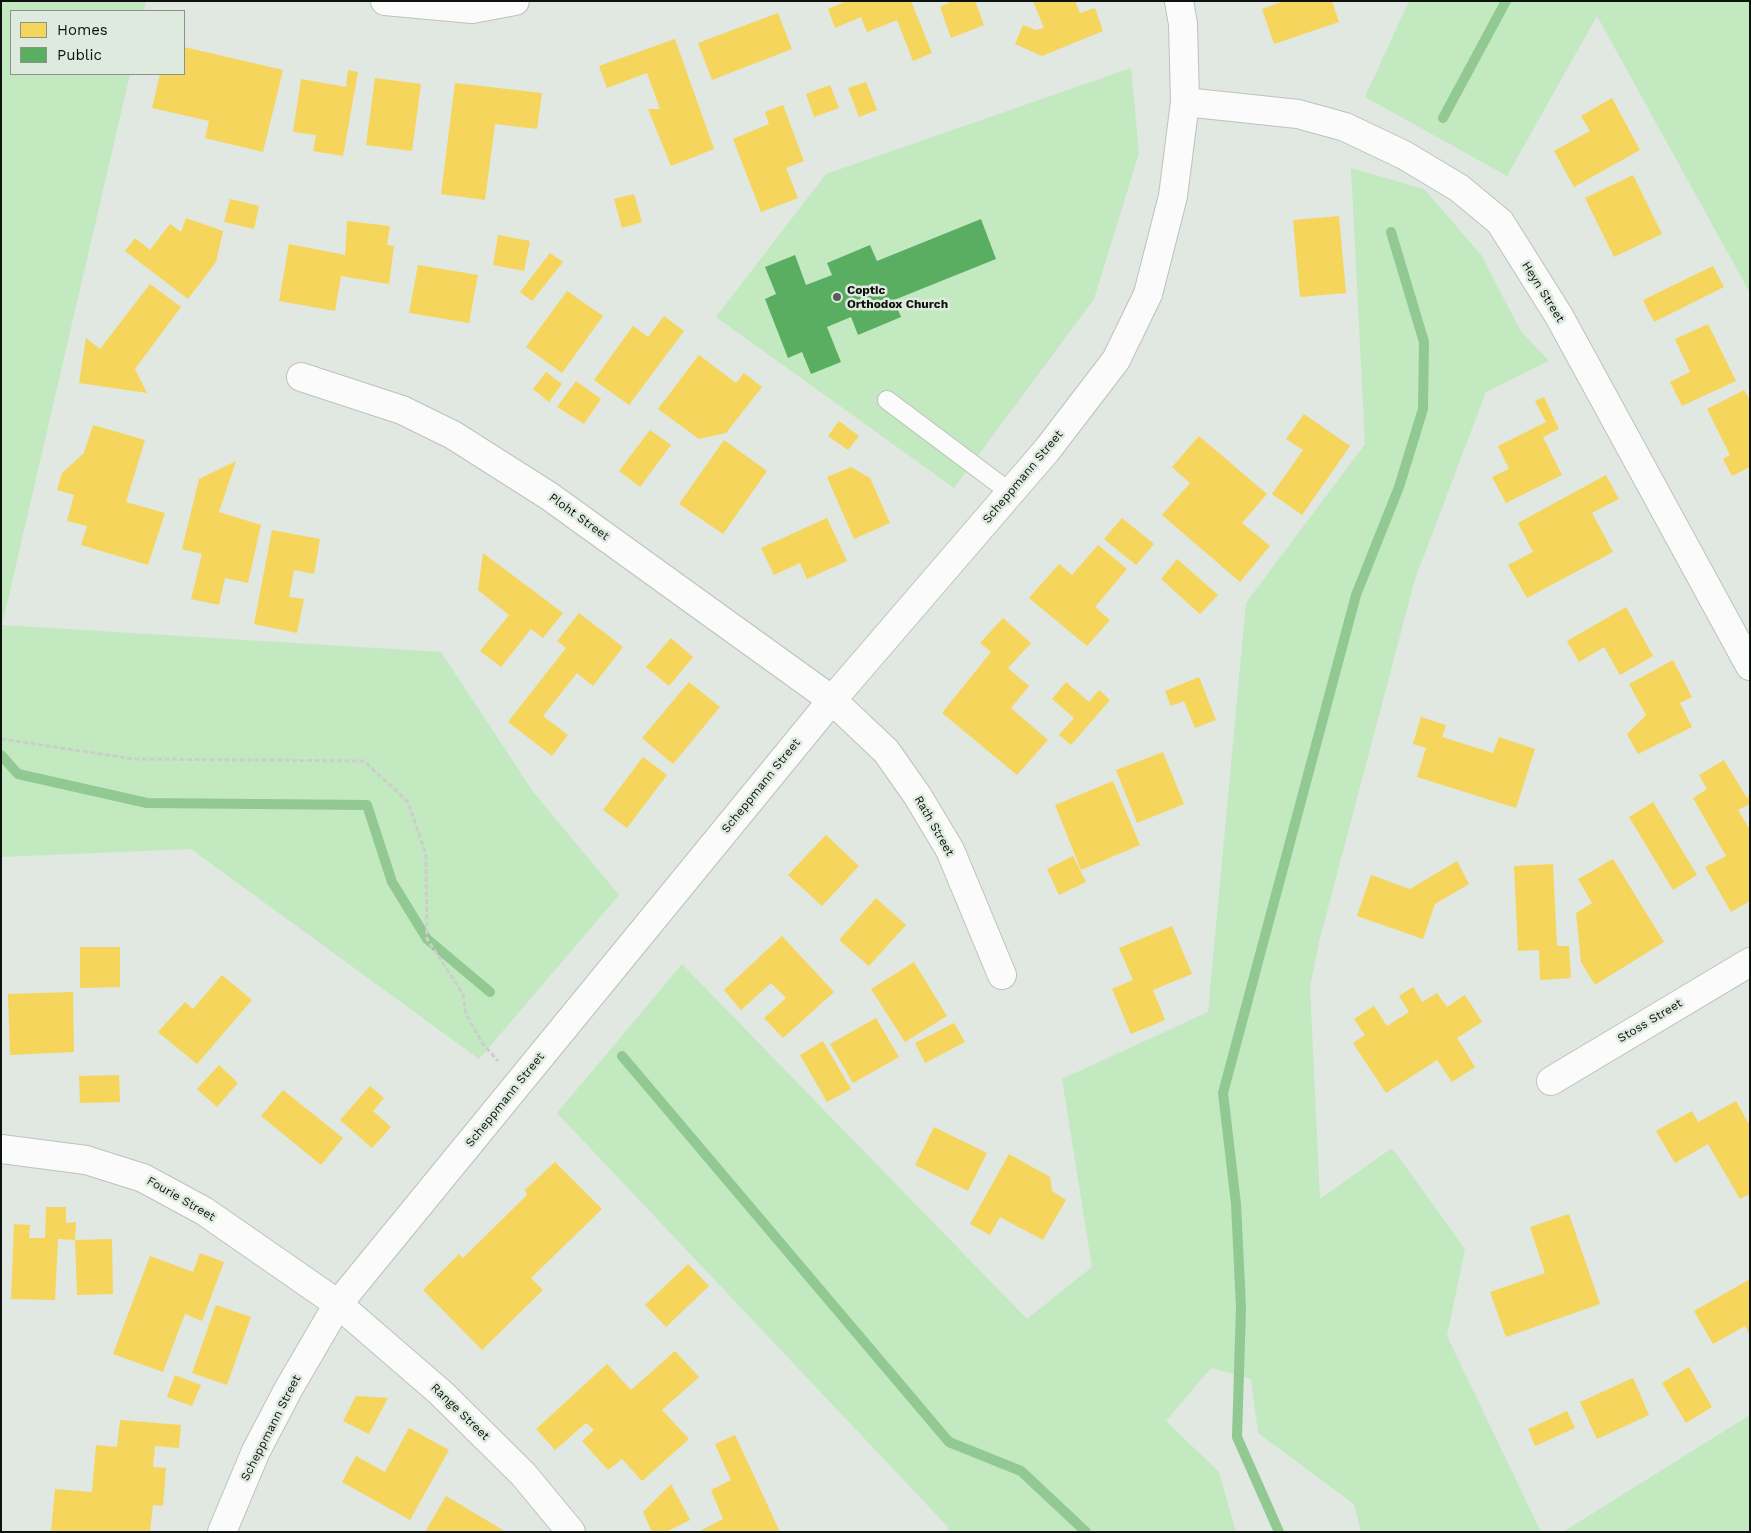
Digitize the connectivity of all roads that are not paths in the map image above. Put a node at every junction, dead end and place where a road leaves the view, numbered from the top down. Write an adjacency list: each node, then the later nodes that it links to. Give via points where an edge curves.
1 (385, 1): 2 (street, via 472,9)
2 (516, 1)
3 (1179, 1): 4 (street, Scheppmann Street, via 1183,24)
4 (1185, 102): 7 (street, Scheppmann Street, via 1173,196 1148,294 1116,360); 8 (street, Heyn Street, via 1298,114 1345,127 1404,155 1459,188 1500,222 1560,316)
5 (301, 377): 9 (street, Ploht Street, via 402,410 453,434 549,496)
6 (887, 400): 7 (lane)
7 (1011, 493): 9 (street, Scheppmann Street)
8 (1750, 666)
9 (832, 700): 11 (street, Rath Street, via 886,751 917,795 950,850); 14 (street, Scheppmann Street)
10 (1750, 962): 12 (street, Stoss Street)
11 (1002, 975)
12 (1550, 1081)
13 (1, 1149): 14 (street, Fourie Street, via 86,1160 143,1178 204,1211)
14 (338, 1304): 15 (street, Scheppmann Street, via 256,1451); 16 (street, Range Street, via 441,1393 523,1474)
15 (222, 1532)
16 (571, 1532)

